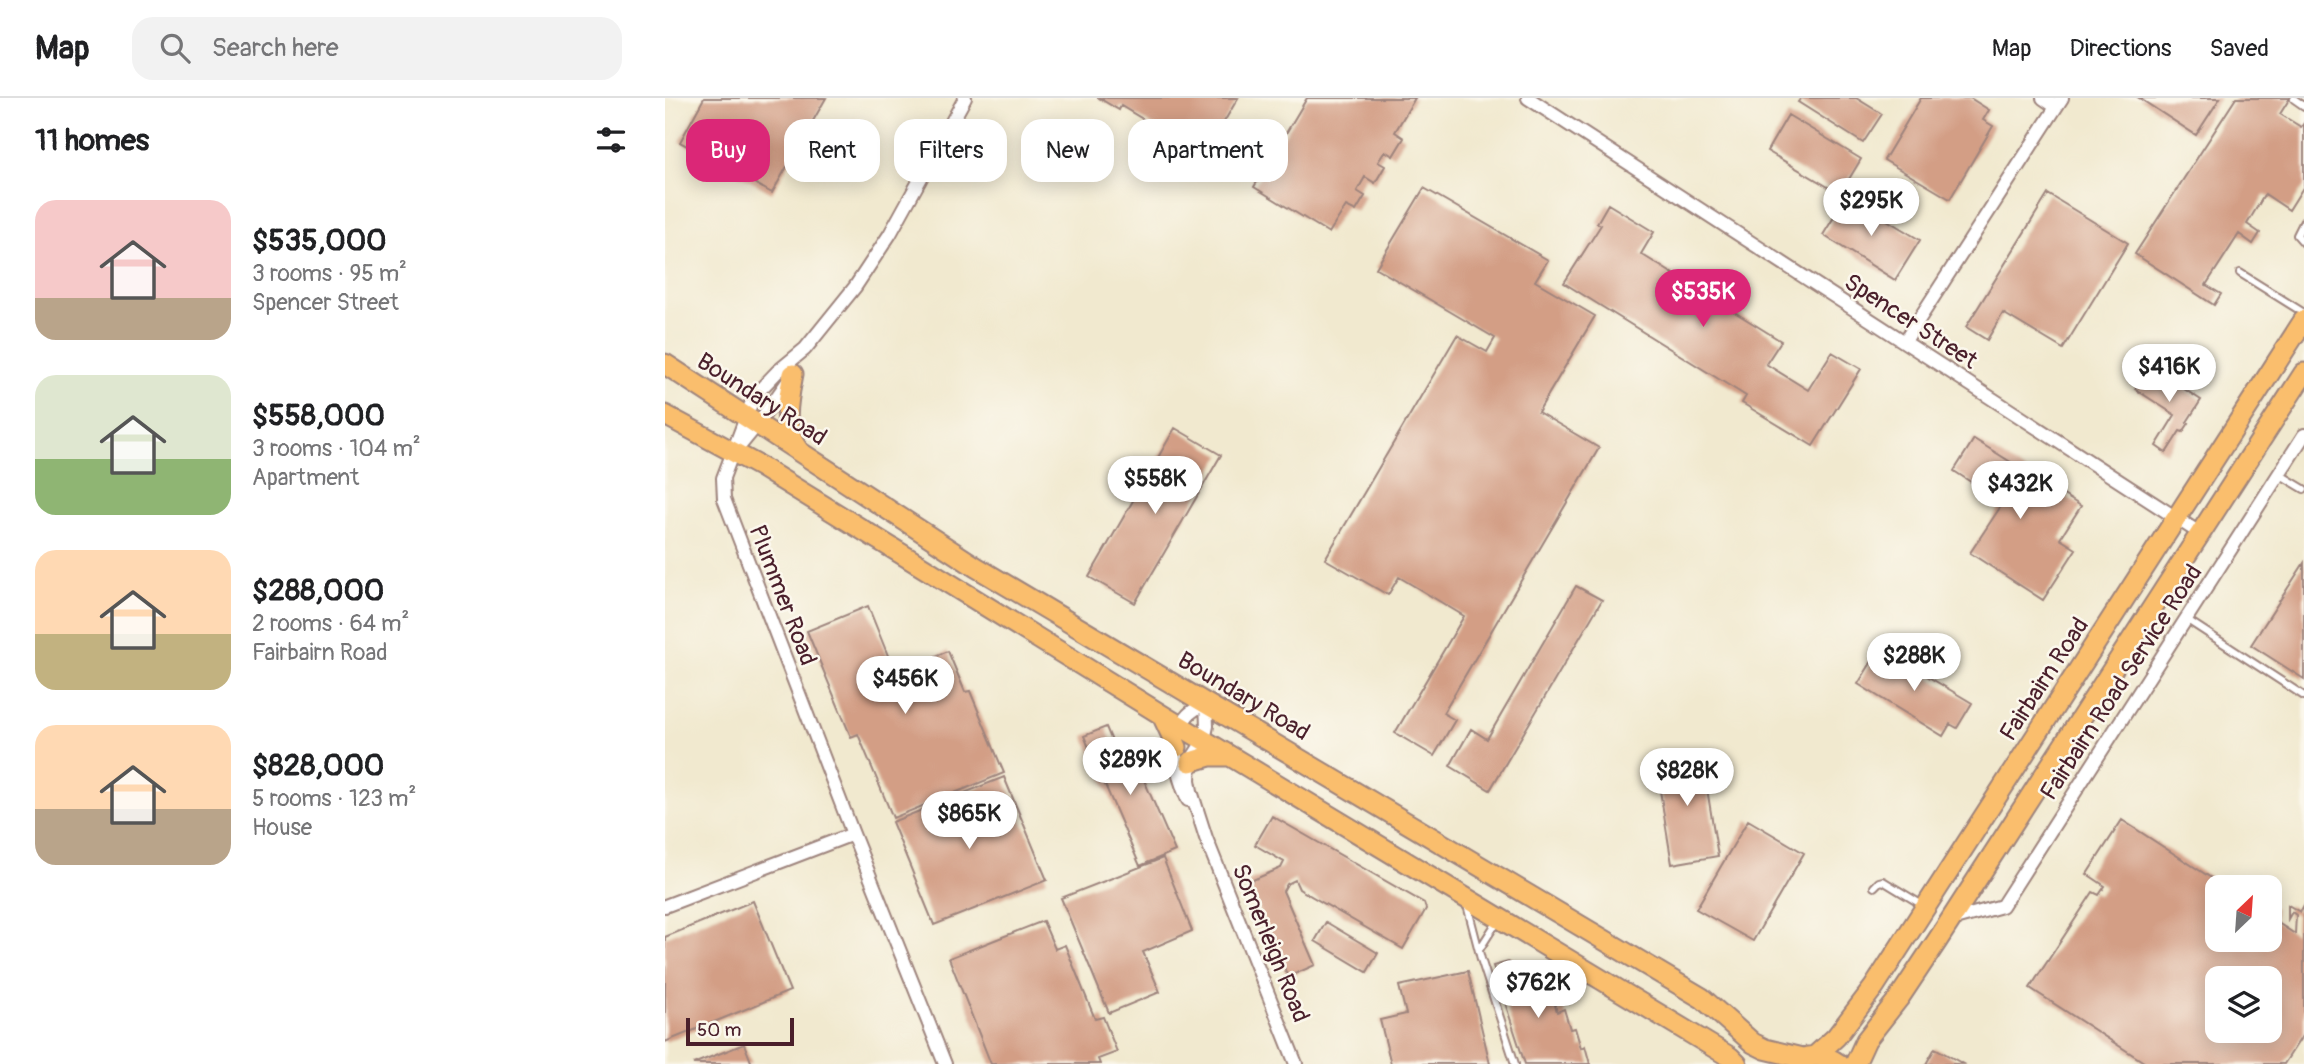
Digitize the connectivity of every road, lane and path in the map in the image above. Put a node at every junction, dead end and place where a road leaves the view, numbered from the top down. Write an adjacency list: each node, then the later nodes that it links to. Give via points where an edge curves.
1 (965, 98): 13 (street, via 877,256)
2 (1528, 98): 12 (street, Spencer Street)
3 (2043, 98): 5 (street)
4 (2294, 99): 6 (lane)
5 (2059, 102): 12 (street)
6 (2304, 106)
7 (2304, 221): 8 (lane, via 2297,235)
8 (2304, 243)
9 (2240, 273): 10 (lane)
10 (2304, 313)
11 (2304, 320): 24 (main road, Fairbairn Road)
12 (1905, 341): 24 (street, Spencer Street)
13 (805, 349): 16 (street); 18 (street, via 754,396)
14 (665, 365): 18 (main road, Boundary Road)
15 (2304, 373): 25 (main road)
16 (793, 374): 18 (street); 21 (main road, via 787,415 792,442)
17 (665, 415): 20 (main road)
18 (751, 421): 20 (street, Plummer Road); 21 (main road, Boundary Road)
19 (2304, 435): 22 (street, Fairbairn Road Service Road)
20 (734, 453): 29 (main road); 35 (street, Plummer Road, via 723,478 724,499)
21 (801, 453): 28 (main road, Boundary Road, via 976,567)
22 (2279, 474): 23 (lane); 26 (street, Fairbairn Road Service Road)
23 (2304, 489)
24 (2177, 519): 25 (street, Spencer Street); 40 (main road, Fairbairn Road)
25 (2201, 534): 41 (main road)
26 (2186, 619): 27 (lane); 41 (street, Fairbairn Road Service Road, via 2002,906)
27 (2304, 696)
28 (1206, 702): 30 (street); 31 (street); 44 (main road, Boundary Road, via 1702,998 1753,1042)
29 (1162, 715): 30 (main road); 32 (main road)
30 (1181, 726): 31 (main road); 32 (street, Somerleigh Road)
31 (1204, 740): 33 (main road); 34 (street)
32 (1177, 747): 36 (street, Somerleigh Road, via 1181,786)
33 (1231, 756): 34 (main road); 38 (main road)
34 (1190, 762): 36 (street, Somerleigh Road, via 1191,791)
35 (853, 834): 39 (street); 45 (street, Plummer Road)
36 (1206, 838): 46 (street, Somerleigh Road)
37 (1874, 887): 40 (lane, via 1883,881)
38 (1465, 898): 42 (main road); 43 (lane)
39 (665, 906)
40 (1926, 907): 44 (main road, Fairbairn Road, via 1858,1011 1836,1037)
41 (1950, 920): 50 (main road, via 1866,1040)
42 (1504, 921): 43 (lane, via 1493,928); 48 (main road)
43 (1478, 951): 47 (lane)
44 (1803, 1059): 49 (main road, Boundary Road, via 1827,1058)
45 (945, 1064)
46 (1296, 1064)
47 (1515, 1064)
48 (1737, 1064)
49 (1839, 1064)
50 (1855, 1064)

